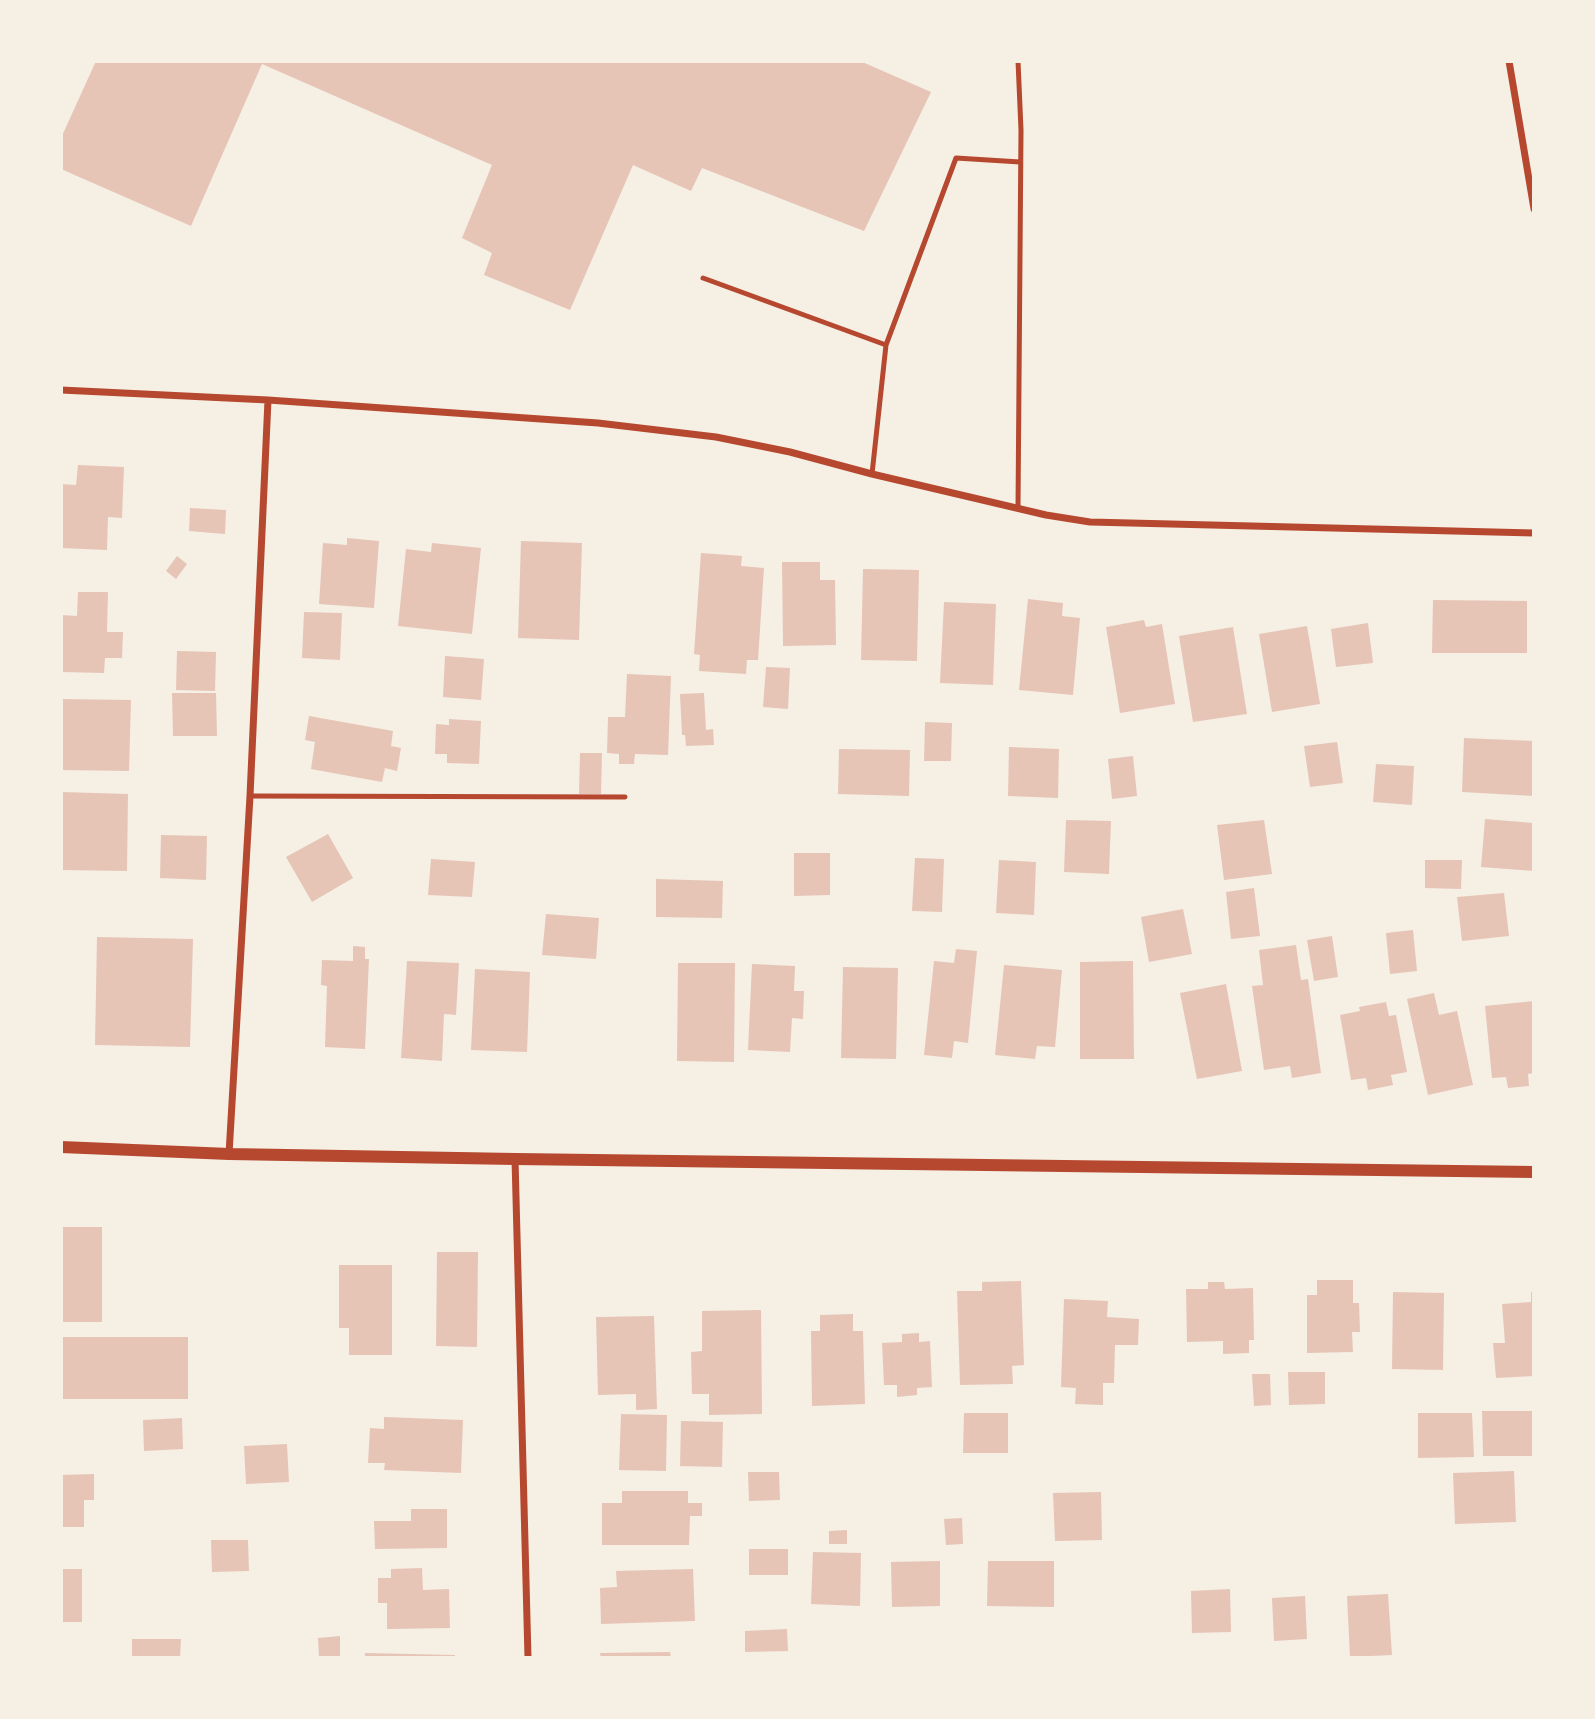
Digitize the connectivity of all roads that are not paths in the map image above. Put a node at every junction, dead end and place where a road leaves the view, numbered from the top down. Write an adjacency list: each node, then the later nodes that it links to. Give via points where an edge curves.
1 (1018, 61): 3 (lane)
2 (1509, 61): 4 (street)
3 (1020, 162): 6 (lane, via 956,158); 10 (lane)
4 (1534, 208)
5 (703, 278): 6 (lane)
6 (886, 345): 9 (lane)
7 (61, 390): 8 (street)
8 (268, 400): 9 (street, via 624,426 790,452); 12 (street)
9 (872, 474): 10 (street)
10 (1018, 508): 11 (street, via 1090,522)
11 (1534, 533)
12 (250, 796): 13 (lane); 15 (street)
13 (625, 797)
14 (61, 1147): 15 (street)
15 (229, 1154): 16 (street)
16 (516, 1159): 17 (street); 18 (street)
17 (1534, 1172)
18 (528, 1658)

